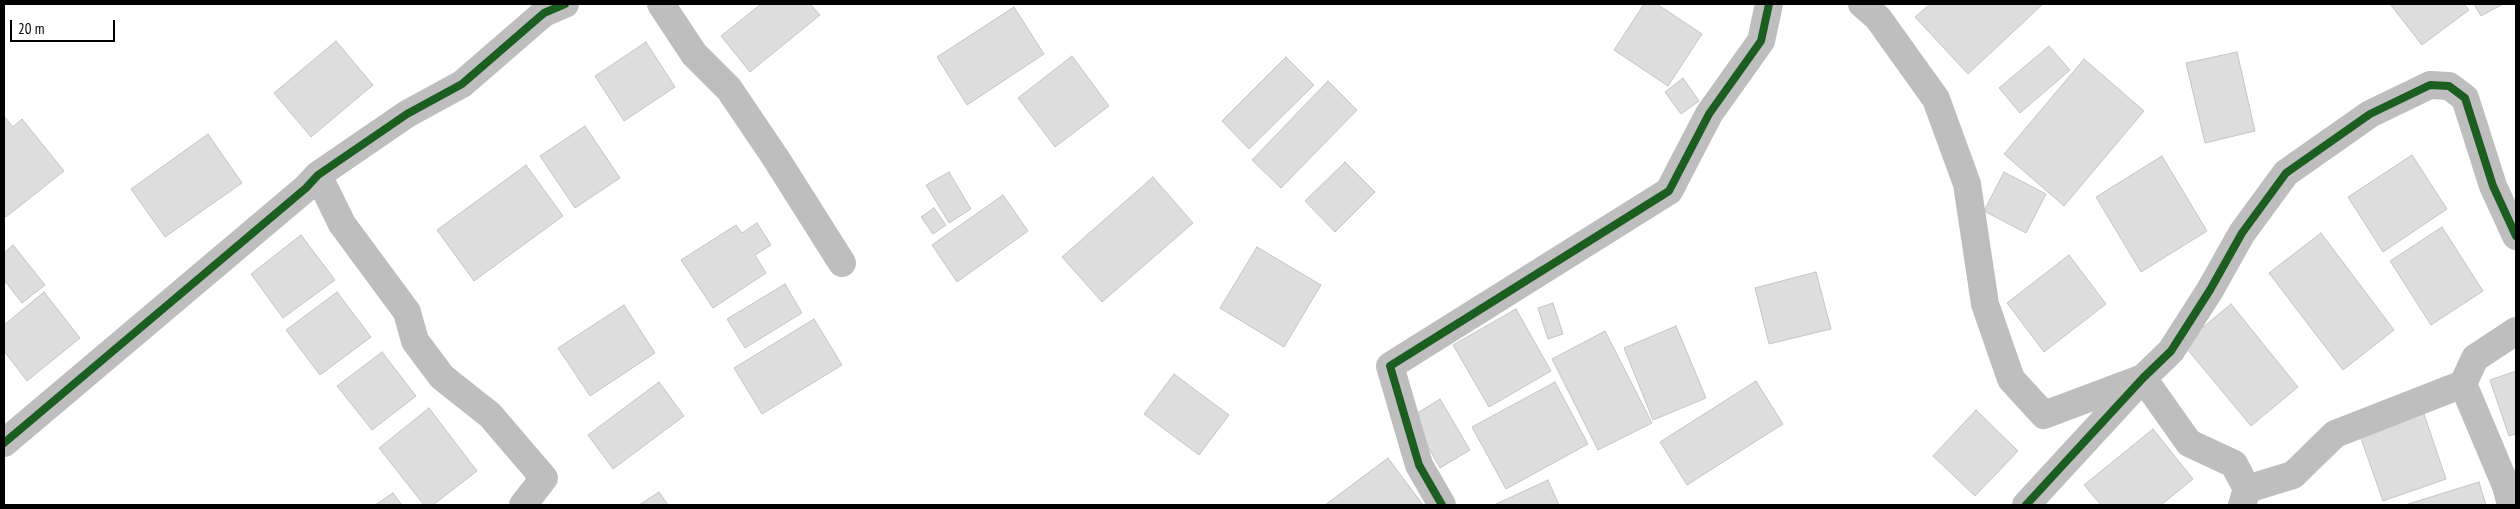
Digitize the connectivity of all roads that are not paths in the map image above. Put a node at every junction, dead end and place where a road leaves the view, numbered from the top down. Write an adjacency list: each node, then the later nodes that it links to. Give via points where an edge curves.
1 (564, 4): 5 (street, via 544,13 462,84 407,114)
2 (661, 4): 7 (street, via 694,54 729,89)
3 (1770, 4): 16 (street, via 1761,41 1708,114 1670,191 1390,366 1419,465)
4 (1862, 4): 11 (street, via 1878,18 1936,99 1967,184 1985,304 2012,379 2044,415)
5 (318, 175): 13 (street); 15 (street, via 342,224 407,312 415,341 442,377 490,415 544,478)
6 (2516, 236): 11 (street, via 2493,186 2465,98 2450,86 2430,85 2370,114 2286,173 2242,233 2171,351)
7 (842, 263)
8 (2516, 331): 10 (street)
9 (2516, 348): 10 (street)
10 (2475, 358): 12 (street)
11 (2144, 378): 14 (street, via 2189,443 2234,464); 17 (street)
12 (2463, 384): 14 (street, via 2335,434 2293,475); 18 (street)
13 (4, 443)
14 (2245, 497)
15 (523, 505)
16 (1442, 505)
17 (2026, 505)
18 (2511, 505)

